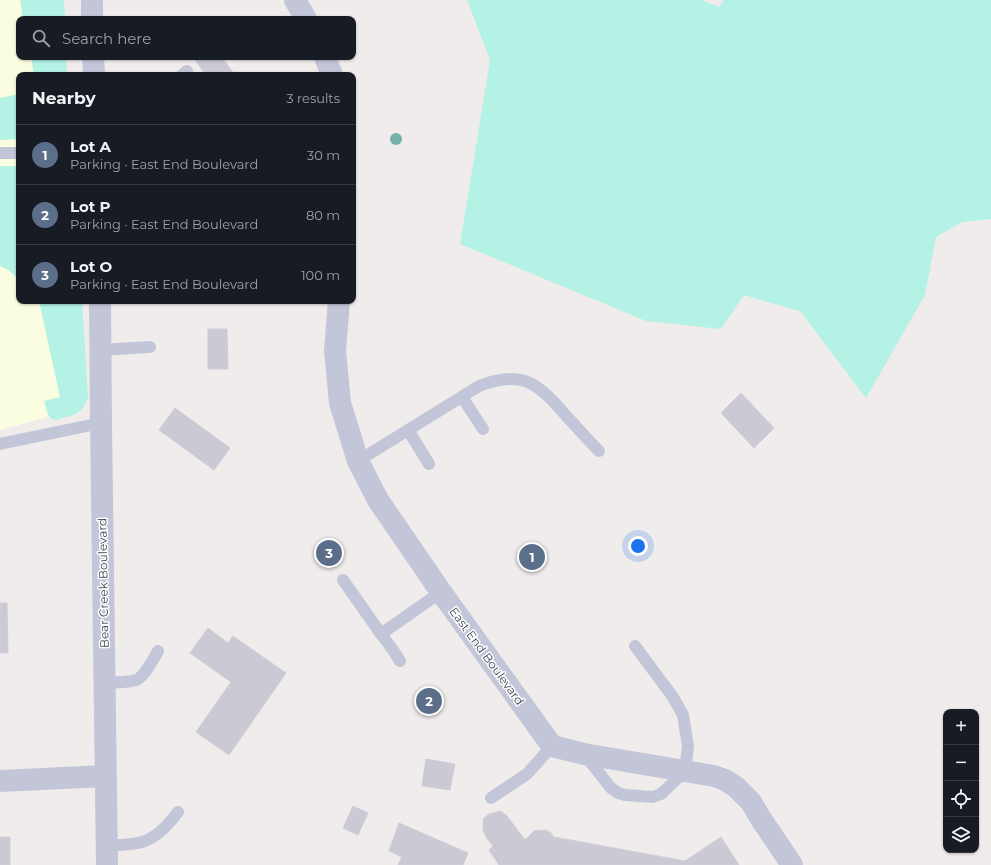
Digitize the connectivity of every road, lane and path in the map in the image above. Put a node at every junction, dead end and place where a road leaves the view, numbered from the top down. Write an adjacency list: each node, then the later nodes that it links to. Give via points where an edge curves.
1 (92, 0): 3 (street)
2 (295, 0): 4 (street)
3 (92, 16)
4 (304, 16)
5 (93, 60): 7 (street)
6 (326, 60): 8 (street)
7 (94, 72)
8 (331, 72)
9 (0, 153): 10 (lane)
10 (16, 153)
11 (100, 304): 14 (street, Bear Creek Boulevard)
12 (339, 304): 21 (street, East End Boulevard, via 335,350 340,404)
13 (150, 348): 14 (lane)
14 (101, 350): 16 (street, Bear Creek Boulevard)
15 (462, 397): 17 (lane); 18 (lane); 20 (lane, via 493,381 522,380 548,396)
16 (101, 422): 19 (lane); 29 (street, Bear Creek Boulevard)
17 (483, 429)
18 (408, 430): 21 (lane); 22 (lane)
19 (0, 444)
20 (599, 451)
21 (358, 461): 24 (street, East End Boulevard, via 378,500)
22 (430, 464)
23 (343, 580): 25 (lane)
24 (441, 592): 25 (lane); 30 (street, East End Boulevard)
25 (381, 634): 28 (lane)
26 (635, 646): 32 (lane, via 673,697 683,715 688,746)
27 (158, 651): 29 (lane, via 138,679)
28 (400, 661)
29 (104, 683): 33 (street, Bear Creek Boulevard)
30 (552, 746): 31 (street); 35 (lane, via 527,774)
31 (584, 754): 32 (street); 32 (lane, via 611,788 625,795 653,797 661,794)
32 (685, 771): 38 (street, via 714,776 736,787 751,802)
33 (106, 776): 34 (street); 37 (street, Bear Creek Boulevard)
34 (0, 781)
35 (490, 798)
36 (178, 812): 37 (lane, via 150,838)
37 (107, 856)
38 (792, 865)

